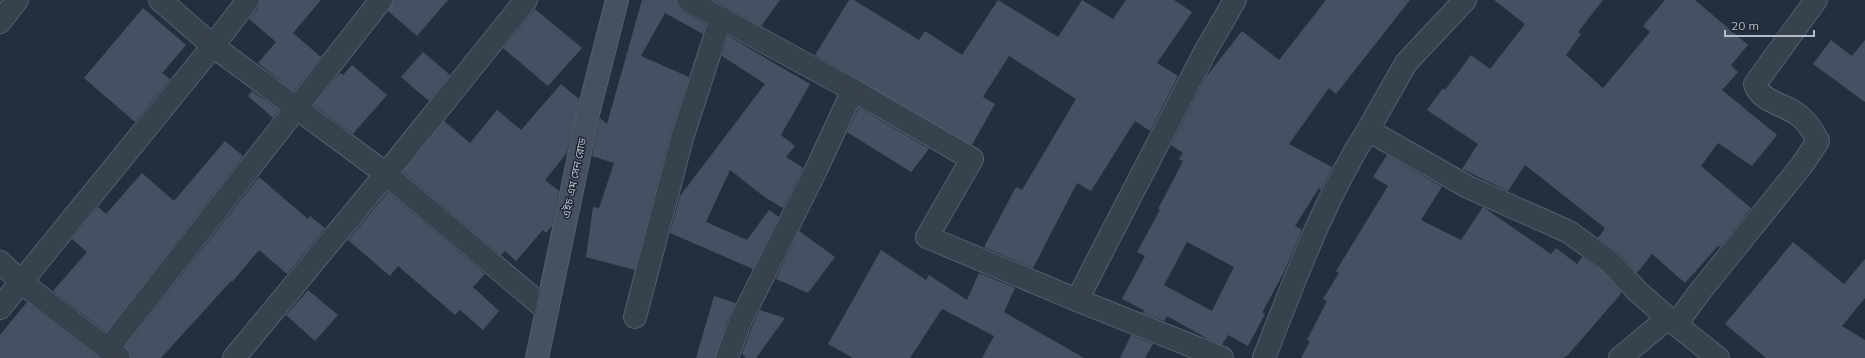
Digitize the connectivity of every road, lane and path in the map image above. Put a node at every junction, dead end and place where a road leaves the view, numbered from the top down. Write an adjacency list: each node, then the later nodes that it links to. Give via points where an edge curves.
1 (17, 0): 12 (street)
2 (160, 0): 13 (street)
3 (248, 0): 13 (street)
4 (381, 0): 15 (street)
5 (526, 0): 17 (street)
6 (617, 0): 22 (main road, এইচ এম সেন রোড, via 587,118)
7 (688, 0): 11 (street)
8 (1235, 0): 20 (street, via 1185,91)
9 (1465, 0): 16 (street, via 1406,63)
10 (1816, 0): 24 (street, via 1755,84 1761,94 1798,114 1811,128 1818,141 1802,165 1702,289)
11 (720, 18): 14 (street); 23 (street, via 682,138)
12 (0, 22)
13 (213, 46): 15 (street); 19 (street)
14 (853, 90): 20 (street, via 972,159 927,236); 28 (street, via 740,322)
15 (297, 107): 17 (street); 25 (street)
16 (1368, 130): 24 (street, via 1468,187 1569,232 1610,262); 30 (street, via 1352,155 1309,245)
17 (386, 174): 22 (street); 26 (street)
18 (0, 262): 19 (street)
19 (21, 282): 21 (street); 25 (street)
20 (1078, 300): 29 (street)
21 (0, 308)
22 (547, 310): 27 (main road, এইচ এম সেন রোড)
23 (635, 317)
24 (1672, 321): 31 (street); 32 (street)
25 (114, 354)
26 (234, 358)
27 (537, 358)
28 (727, 358)
29 (1222, 358)
30 (1264, 358)
31 (1620, 358)
32 (1718, 358)

